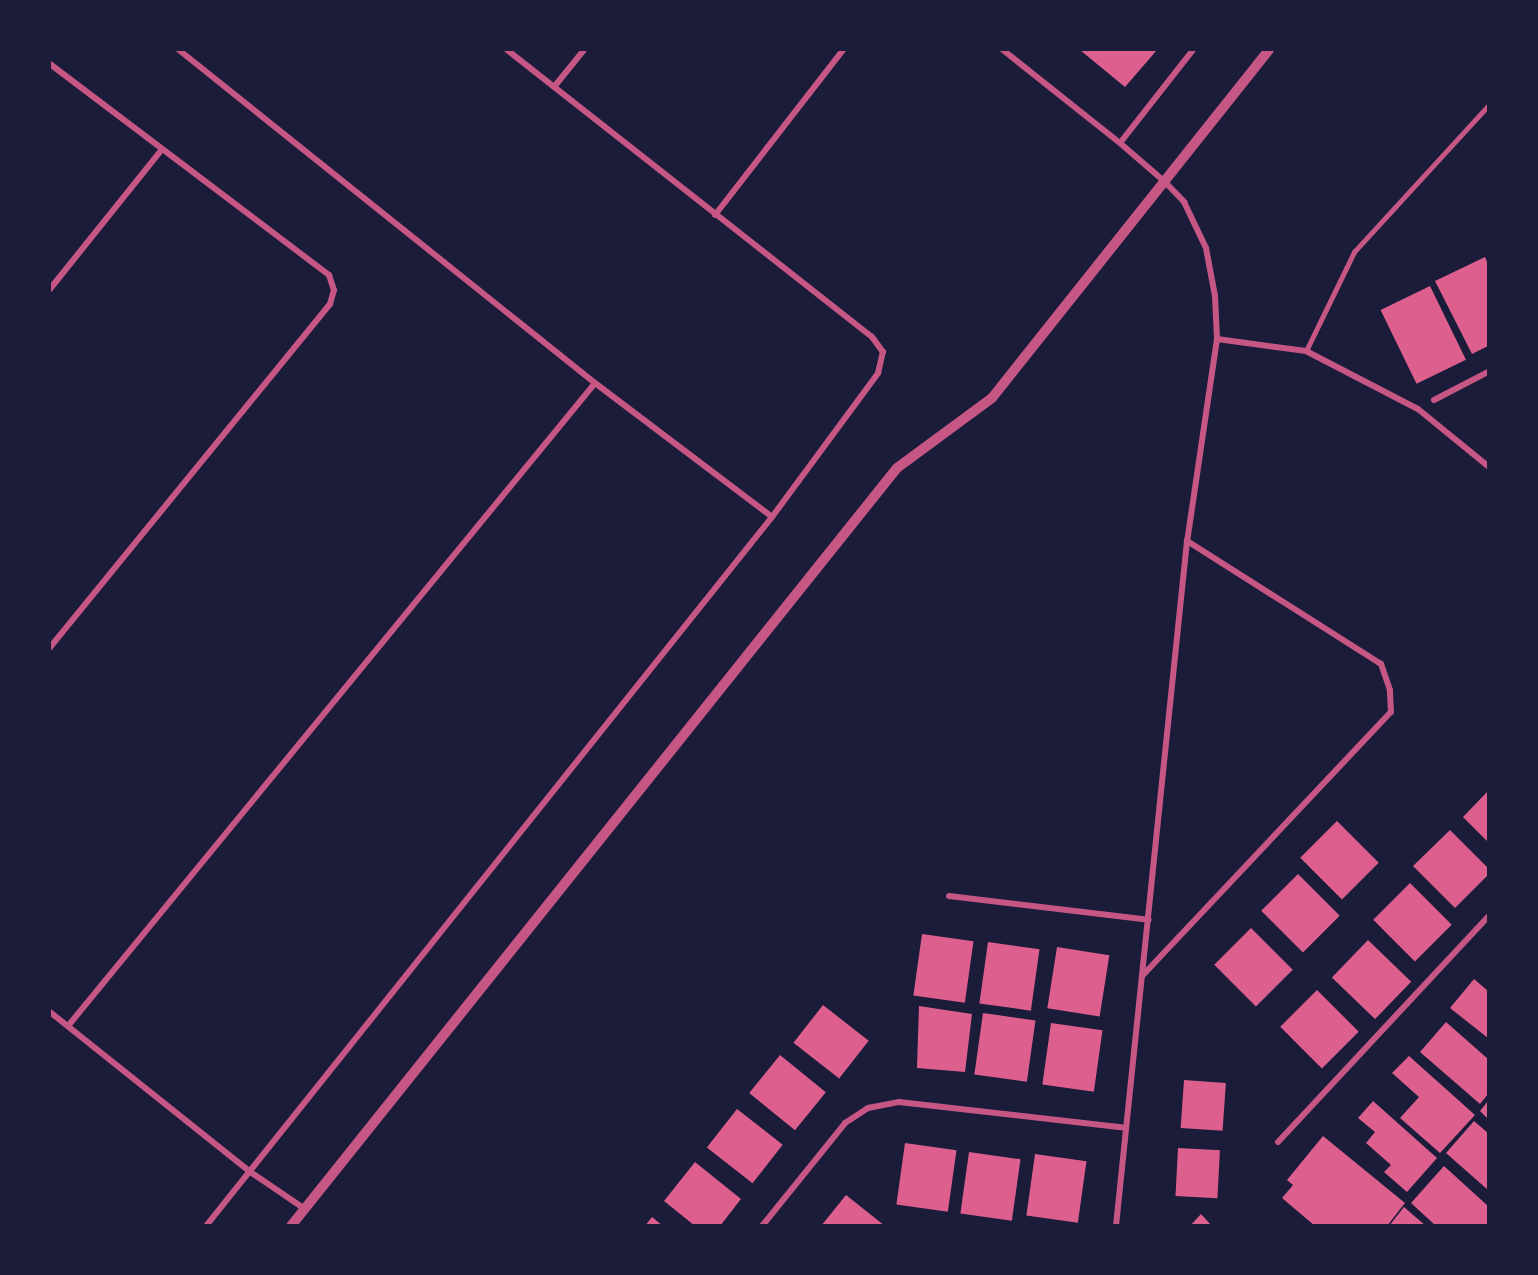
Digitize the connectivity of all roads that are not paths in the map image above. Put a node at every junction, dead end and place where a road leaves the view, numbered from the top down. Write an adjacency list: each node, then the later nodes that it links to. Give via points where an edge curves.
1 (179, 50): 19 (street)
2 (507, 50): 9 (street)
3 (584, 50): 9 (street)
4 (843, 50): 14 (street)
5 (1003, 50): 11 (street)
6 (1193, 50): 11 (street)
7 (1269, 50): 13 (street)
8 (50, 64): 12 (street)
9 (554, 87): 14 (street)
10 (1488, 106): 17 (lane, via 1354,252)
11 (1120, 143): 13 (street)
12 (162, 149): 15 (street); 24 (street, via 329,275 334,290 330,304)
13 (1165, 182): 16 (street, via 1184,202 1206,248 1212,272); 34 (street, via 992,398 897,468)
14 (715, 215): 22 (street, via 872,337 884,352 878,373)
15 (50, 289)
16 (1217, 339): 17 (street); 23 (street)
17 (1306, 351): 21 (street, via 1418,409)
18 (1488, 372): 20 (street)
19 (595, 383): 22 (street); 30 (street)
20 (1434, 400)
21 (1488, 466)
22 (772, 517): 33 (street)
23 (1187, 541): 27 (street); 28 (street, via 1381,664 1390,690 1391,712)
24 (50, 647)
25 (949, 896): 27 (street)
26 (1488, 917): 32 (street)
27 (1149, 920): 28 (street)
28 (1142, 976): 31 (street)
29 (50, 1012): 30 (street)
30 (68, 1026): 33 (street)
31 (1126, 1128): 37 (street, via 899,1102 868,1108 845,1123); 38 (street)
32 (1278, 1142)
33 (249, 1171): 34 (street); 35 (street)
34 (304, 1209): 36 (street)
35 (206, 1226)
36 (291, 1226)
37 (762, 1226)
38 (1116, 1226)

